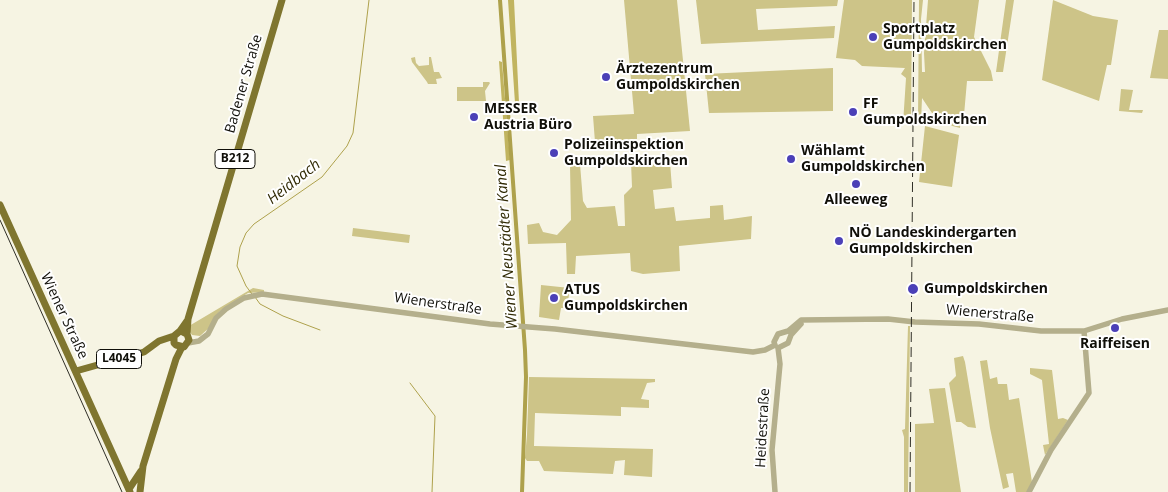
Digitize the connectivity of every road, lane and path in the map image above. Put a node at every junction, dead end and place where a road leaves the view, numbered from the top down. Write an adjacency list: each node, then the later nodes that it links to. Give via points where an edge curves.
1 (282, 0): 6 (main road, Badener Straße / B212)
2 (0, 205): 8 (main road, Wiener Straße)
3 (1168, 310): 4 (street, Wienerstraße, via 1122,319)
4 (1084, 332): 5 (street, Wienerstraße, via 888,319 801,320); 13 (street, via 1089,393 1051,450)
5 (789, 333): 7 (street, Wienerstraße, via 790,339); 7 (street, Wienerstraße, via 778,334 774,342)
6 (181, 340): 7 (street, Wienerstraße, via 204,338 220,313 254,294 753,352); 8 (main road, L4045, via 159,341 144,352); 9 (main road)
7 (780, 346): 12 (street, Heidestraße, via 772,450)
8 (76, 371): 10 (main road, Wiener Straße)
9 (144, 466): 10 (main road); 11 (main road)
10 (129, 490)
11 (140, 492)
12 (774, 492)
13 (1030, 492)

